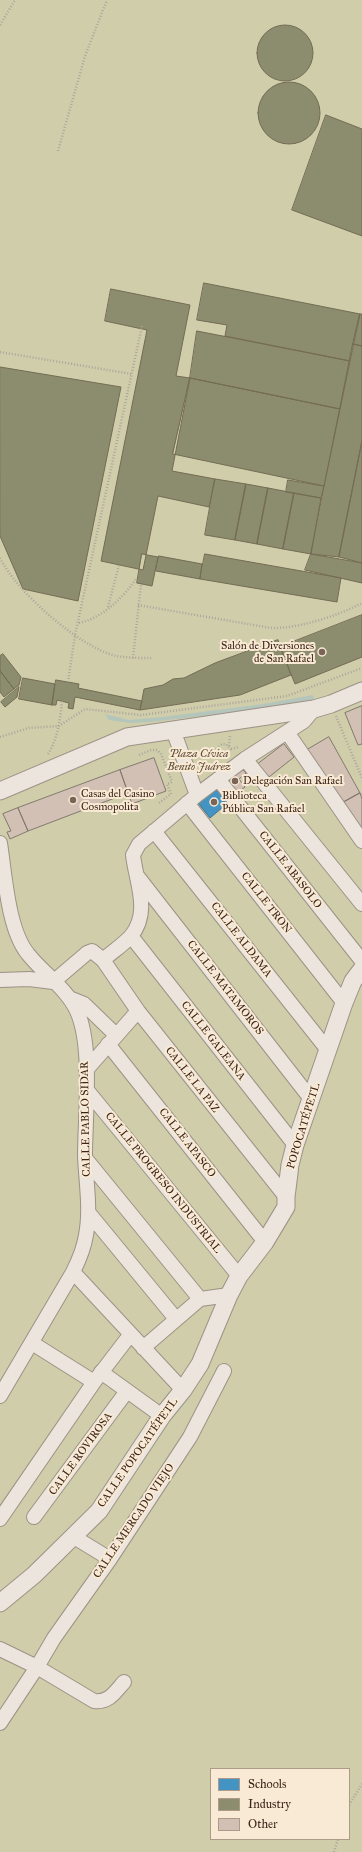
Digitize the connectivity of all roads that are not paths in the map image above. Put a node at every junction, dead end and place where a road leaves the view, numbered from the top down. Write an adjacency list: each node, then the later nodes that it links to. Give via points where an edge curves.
1 (362, 692): 2 (street)
2 (314, 709): 3 (street); 4 (street, via 304,721)
3 (173, 730): 7 (street, via 127,737); 8 (street, CALLE TRON)
4 (287, 732): 5 (street); 10 (street)
5 (245, 759): 6 (street); 13 (street)
6 (218, 779): 8 (street); 16 (street, CALLE ABASOLO)
7 (0, 791)
8 (192, 799): 9 (street); 21 (street, CALLE TRON)
9 (154, 831): 12 (street, via 139,844 133,855); 24 (street, CALLE ALDAMA)
10 (362, 841)
11 (0, 843): 19 (street, CALLE PABLO SIDAR, via 17,936 27,953)
12 (138, 877): 14 (street, via 142,912); 27 (street, CALLE MATAMOROS)
13 (362, 904)
14 (131, 936): 15 (street); 28 (street, CALLE GALEANA)
15 (103, 960): 19 (street, via 92,951 87,953); 22 (street, CALLE LA PAZ)
16 (362, 961)
17 (362, 970): 21 (street, POPOCATÉPETL, via 353,981)
18 (0, 980): 19 (street, via 29,979)
19 (54, 982): 20 (street, CALLE PABLO SIDAR)
20 (69, 998): 23 (street, CALLE APASCO, via 84,1004); 25 (street, CALLE PABLO SIDAR, via 82,1024)
21 (344, 1003): 24 (street, POPOCATÉPETL)
22 (138, 1011): 23 (street); 30 (street, CALLE LA PAZ)
23 (112, 1040): 25 (street); 32 (street, CALLE APASCO)
24 (327, 1049): 27 (street, POPOCATÉPETL)
25 (86, 1070): 26 (street, CALLE PABLO SIDAR)
26 (86, 1089): 29 (street, CALLE PABLO SIDAR); 34 (street, CALLE PROGRESO INDUSTRIAL)
27 (311, 1099): 28 (street, POPOCATÉPETL)
28 (295, 1145): 30 (street, POPOCATÉPETL)
29 (86, 1158): 31 (street, CALLE PABLO SIDAR); 36 (street)
30 (286, 1197): 32 (street, POPOCATÉPETL, via 286,1207)
31 (88, 1212): 33 (street, CALLE PABLO SIDAR, via 87,1234); 37 (street)
32 (265, 1242): 34 (street, POPOCATÉPETL)
33 (73, 1272): 38 (street); 39 (street, CALLE PABLO SIDAR)
34 (239, 1276): 35 (street, CALLE POPOCATÉPETL)
35 (228, 1294): 36 (street); 43 (street, CALLE POPOCATÉPETL, via 200,1364)
36 (200, 1299): 37 (street)
37 (176, 1319): 40 (street)
38 (130, 1335): 40 (street); 42 (street)
39 (32, 1343): 42 (street); 45 (street, CALLE PABLO SIDAR)
40 (143, 1348): 43 (street)
41 (224, 1371): 50 (street, CALLE MERCADO VIEJO, via 190,1437)
42 (97, 1377): 44 (street); 48 (street)
43 (183, 1390): 46 (street, CALLE POPOCATÉPETL)
44 (127, 1391): 46 (street); 47 (street, CALLE ROVIROSA)
45 (0, 1396)
46 (162, 1416): 49 (street, CALLE POPOCATÉPETL, via 99,1511)
47 (34, 1517)
48 (0, 1519)
49 (74, 1536): 50 (street); 51 (street, CALLE POPOCATÉPETL, via 34,1575)
50 (110, 1559): 53 (street, CALLE MERCADO VIEJO, via 54,1638)
51 (0, 1603)
52 (0, 1649): 53 (street)
53 (37, 1667): 54 (street, via 94,1701 102,1702 108,1699); 55 (street, CALLE MERCADO VIEJO)
54 (124, 1682)
55 (0, 1723)

